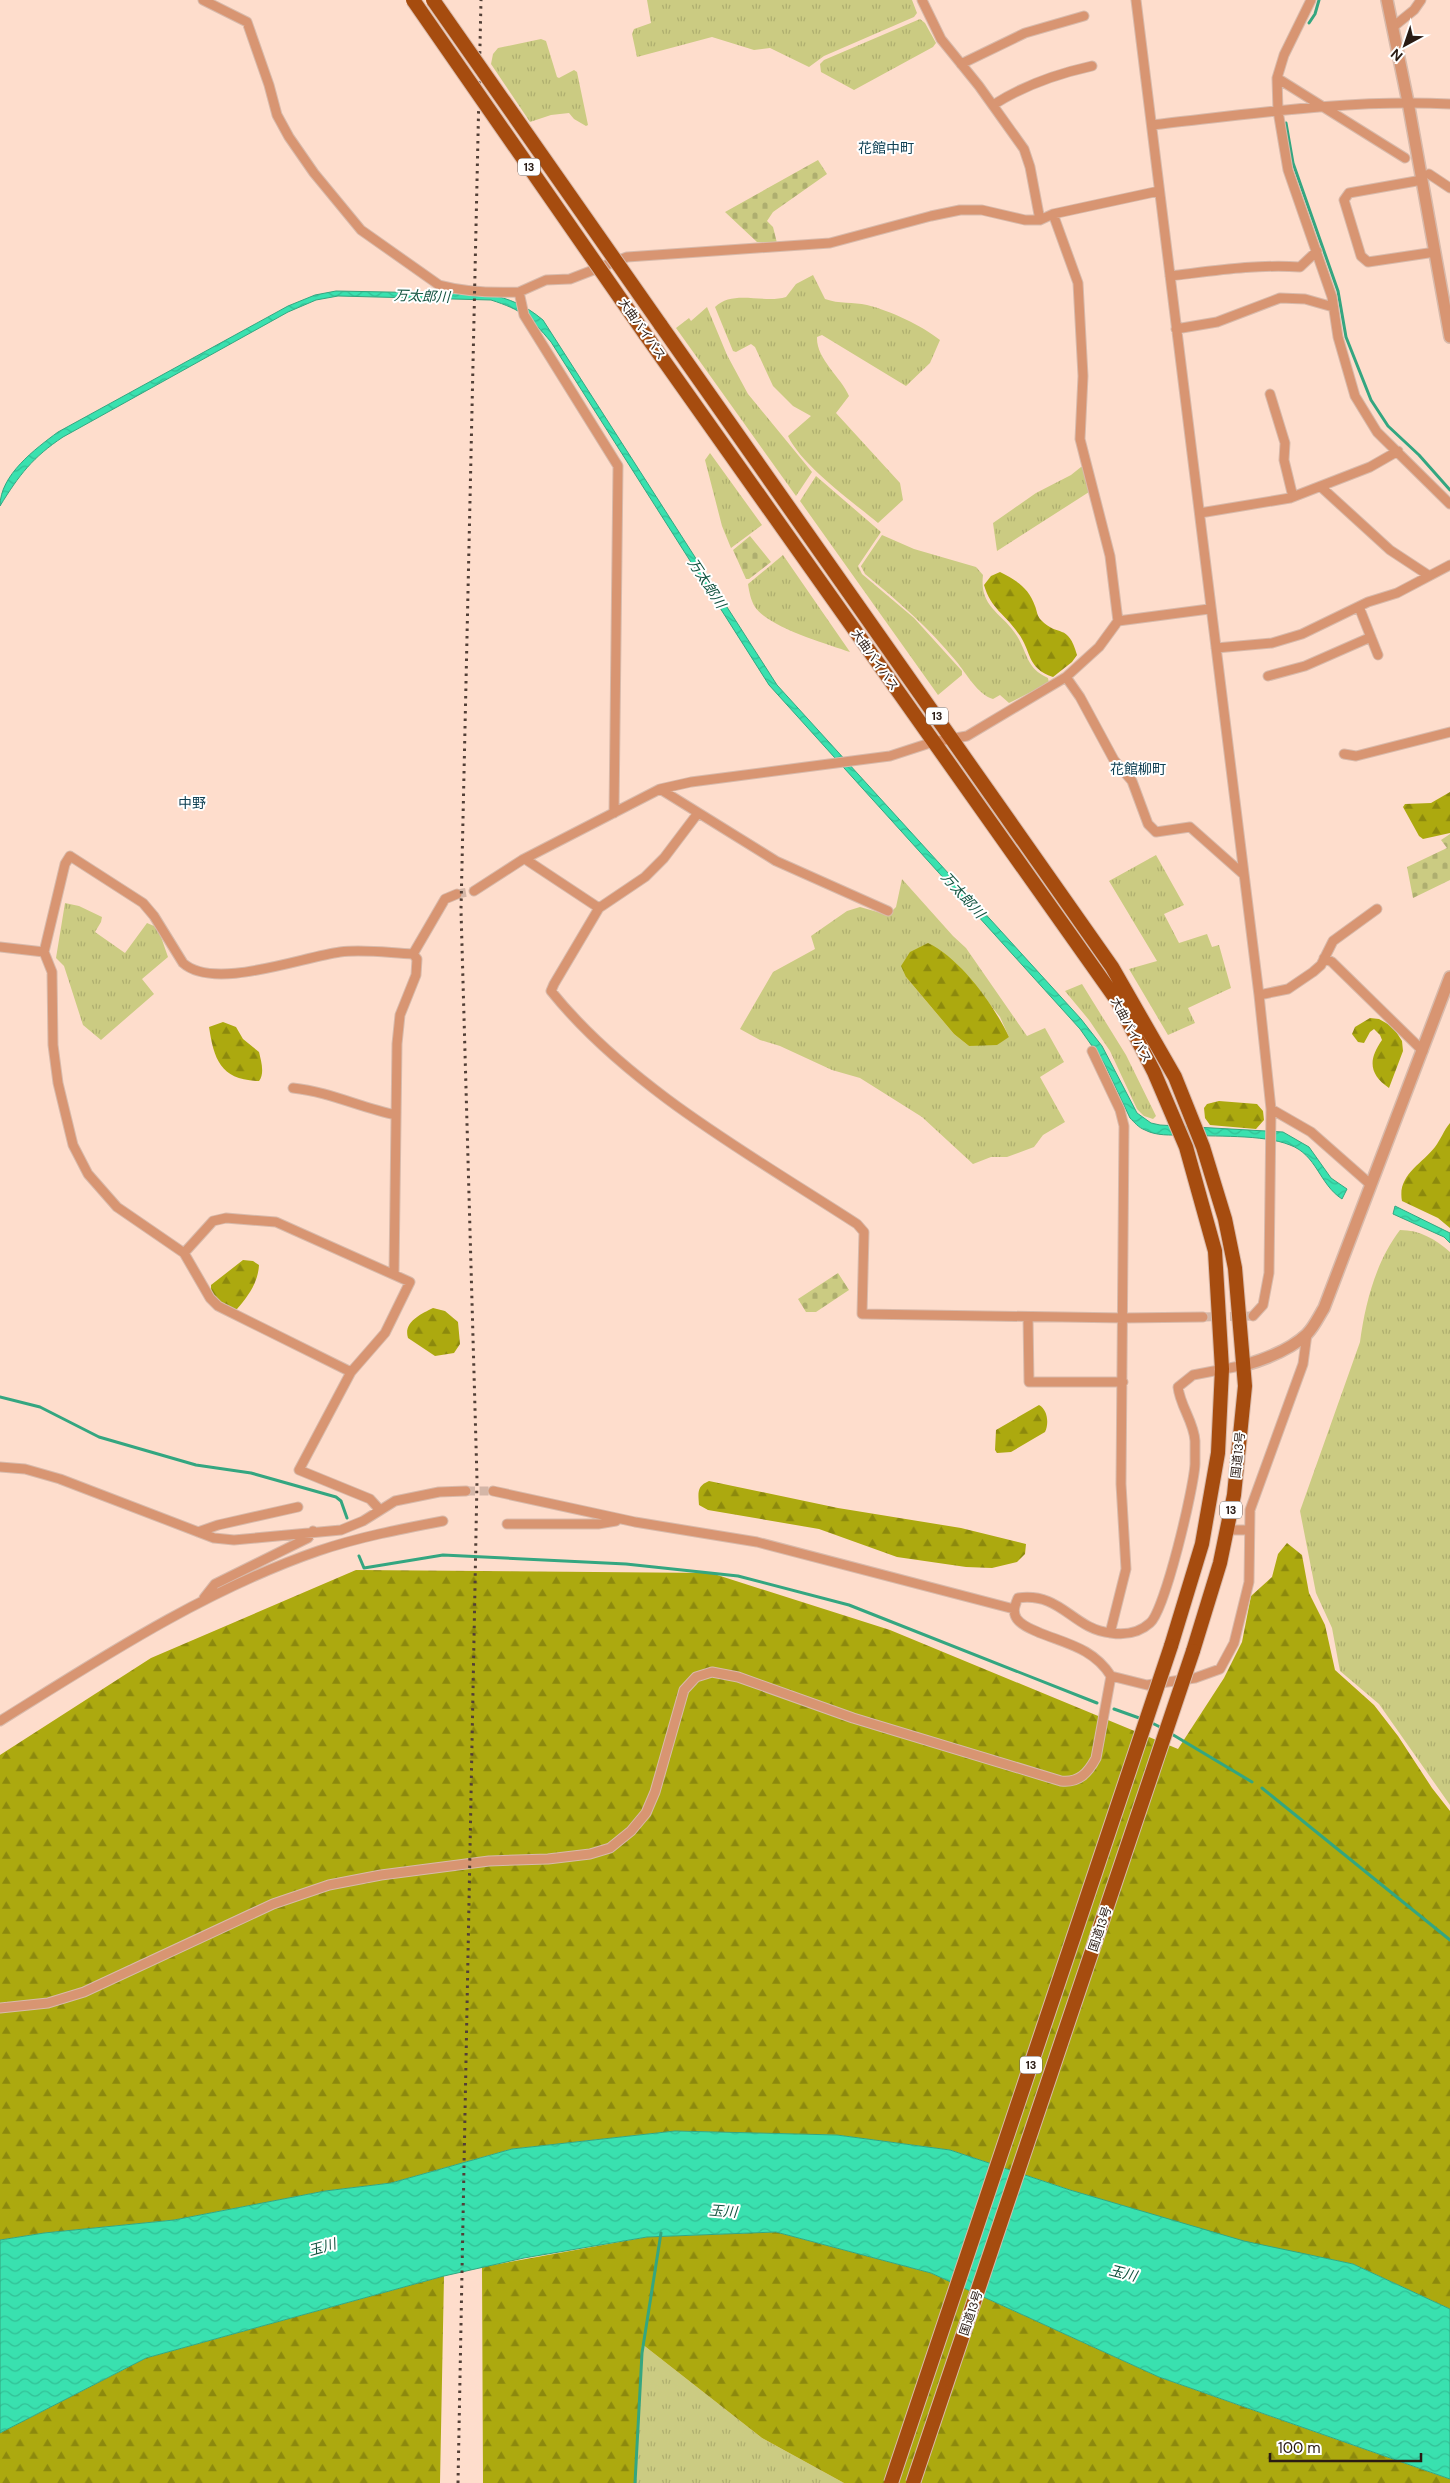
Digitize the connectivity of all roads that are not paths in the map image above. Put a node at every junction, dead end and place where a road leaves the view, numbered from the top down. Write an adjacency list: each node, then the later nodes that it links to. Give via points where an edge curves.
1 (203, 0): 29 (street, via 247,22 277,115 288,136 361,230 439,285)
2 (413, 0): 51 (highway, 大曲バイパス / 13, bridge)
3 (433, 0): 50 (highway, 大曲バイパス / 13, bridge)
4 (922, 0): 11 (street, via 940,40)
5 (1136, 0): 19 (street)
6 (1311, 0): 13 (street, via 1284,55)
7 (1387, 0): 10 (street)
8 (1421, 0): 10 (street)
9 (1084, 16): 11 (street, via 1025,33)
10 (1393, 27): 14 (street)
11 (961, 64): 16 (street)
12 (1092, 66): 16 (street, via 1029,84)
13 (1277, 78): 17 (street); 18 (street)
14 (1408, 102): 15 (street); 17 (street); 21 (street)
15 (1450, 104)
16 (993, 105): 25 (street, via 1024,149)
17 (1321, 106): 18 (street); 20 (street)
18 (1278, 111): 19 (street); 26 (street, via 1288,170)
19 (1152, 125): 23 (street)
20 (1406, 158)
21 (1426, 177): 22 (street); 27 (street); 27 (street, via 1349,193 1344,200 1361,256 1368,262)
22 (1449, 186)
23 (1159, 192): 24 (street); 28 (street)
24 (1053, 214): 25 (street); 43 (street, via 1078,283 1083,376 1080,439 1110,556)
25 (1040, 220): 29 (street, via 1025,220 982,210 960,210 830,243 627,257 570,279 546,280)
26 (1317, 251): 28 (street, via 1300,267 1223,268); 30 (street)
27 (1435, 252): 32 (street)
28 (1170, 276): 31 (street)
29 (520, 297): 55 (street, via 524,316 618,466)
30 (1333, 307): 31 (street, via 1304,299 1280,298 1218,322); 34 (street, via 1355,396 1377,432)
31 (1176, 329): 38 (street)
32 (1450, 337)
33 (1270, 394): 36 (street, via 1285,443 1284,460)
34 (1398, 451): 35 (street, via 1370,467); 37 (street)
35 (1321, 487): 36 (street); 40 (street, via 1390,550)
36 (1294, 497): 38 (street)
37 (1450, 504)
38 (1200, 513): 42 (street)
39 (1450, 565): 40 (street)
40 (1428, 575): 41 (street, via 1397,593)
41 (1359, 607): 44 (street); 45 (street, via 1302,634 1272,643)
42 (1209, 609): 43 (street); 45 (street)
43 (1118, 621): 48 (street, via 1099,647)
44 (1371, 637): 46 (street); 47 (street, via 1305,666)
45 (1216, 648): 57 (street)
46 (1378, 655)
47 (1268, 676)
48 (1066, 677): 50 (street, via 967,736); 57 (street, via 1114,760 1132,782 1148,824 1159,832 1190,827)
49 (1450, 732): 52 (street, via 1356,756)
50 (953, 739): 51 (street); 82 (highway, 大曲バイパス / 13, via 1112,967 1175,1077 1201,1142 1225,1219 1235,1268)
51 (933, 742): 53 (street, via 890,756 691,782); 83 (highway, 大曲バイパス / 13, via 1118,1002 1154,1072 1184,1141 1215,1251)
52 (1344, 754)
53 (660, 789): 54 (street); 55 (street)
54 (698, 812): 60 (street, via 664,858 645,877); 62 (street, via 776,860)
55 (614, 813): 56 (street)
56 (525, 859): 58 (street); 60 (street)
57 (1243, 874): 68 (street)
58 (474, 890)
59 (457, 894): 65 (street, via 445,898)
60 (599, 908): 78 (street, via 552,991 622,1063 651,1087 857,1224 864,1232 862,1314)
61 (1377, 909): 66 (street, via 1333,941)
62 (888, 911)
63 (0, 947): 64 (street)
64 (44, 952): 65 (street, via 65,864 70,856 143,903 182,963 203,972 254,971 339,952); 75 (street, via 52,972 53,1045 58,1083 73,1145 88,1174 117,1207)
65 (413, 954): 73 (street, via 417,959 416,975 400,1015)
66 (1324, 958): 68 (street, via 1313,972 1288,989); 70 (street, via 1332,962)
67 (1450, 977): 70 (street)
68 (1259, 995): 72 (street)
69 (1092, 1051): 80 (street, via 1120,1110 1124,1126)
70 (1423, 1051): 74 (street)
71 (293, 1088): 73 (street, via 331,1094)
72 (1271, 1109): 74 (street, via 1311,1132); 77 (street, via 1269,1273 1263,1305)
73 (396, 1115): 76 (street)
74 (1370, 1184): 81 (street, via 1324,1308)
75 (184, 1253): 76 (street, via 213,1221 226,1218 276,1222); 84 (street, via 218,1306)
76 (394, 1273): 84 (street, via 410,1282 384,1333)
77 (1253, 1316)
78 (1028, 1317): 80 (street); 85 (street, via 1029,1382)
79 (1203, 1317): 80 (street)
80 (1124, 1318): 85 (street)
81 (1307, 1334): 82 (street, via 1284,1350); 95 (street, via 1303,1364 1250,1510)
82 (1245, 1365): 83 (street); 94 (highway, 国道13号 / 13, via 1235,1486)
83 (1222, 1369): 100 (street, via 1193,1375 1178,1387 1194,1438 1195,1465 1172,1570 1157,1614 1140,1630); 104 (highway, 国道13号 / 13, bridge, via 1218,1452 1202,1544 1171,1646)
84 (351, 1372): 90 (street, via 299,1470 370,1499)
85 (1123, 1382): 100 (street, via 1121,1484 1126,1569)
86 (0, 1467): 97 (street, via 25,1469 60,1479)
87 (466, 1490): 90 (street, via 416,1495 395,1501)
88 (493, 1491): 91 (street)
89 (298, 1507): 97 (street)
90 (380, 1510): 96 (street, via 340,1530)
91 (623, 1520): 93 (street, via 598,1524); 99 (street, via 757,1542)
92 (443, 1521): 98 (street, via 377,1534 318,1551)
93 (507, 1524)
94 (1227, 1530): 95 (street); 105 (highway, 国道13号 / 13, bridge, via 1193,1651)
95 (1248, 1530): 101 (street, via 1249,1582 1234,1643 1220,1669 1195,1678 1147,1685)
96 (312, 1531): 97 (street, via 234,1540); 98 (street, via 308,1538 215,1584)
97 (198, 1532)
98 (201, 1601): 102 (street)
99 (1014, 1609): 100 (street, via 1018,1598 1029,1596 1049,1600 1093,1628); 101 (street, via 1016,1618 1024,1626 1083,1650 1102,1661)
100 (1110, 1633)
101 (1111, 1676): 103 (street, via 1096,1758 1084,1775 1072,1782 853,1718 738,1677 712,1672 698,1676 684,1690 646,1813 610,1848 548,1860 490,1861 330,1885 273,1904 84,1992 48,2003)
102 (0, 1721)
103 (0, 2008)
104 (891, 2483)
105 (913, 2483)

